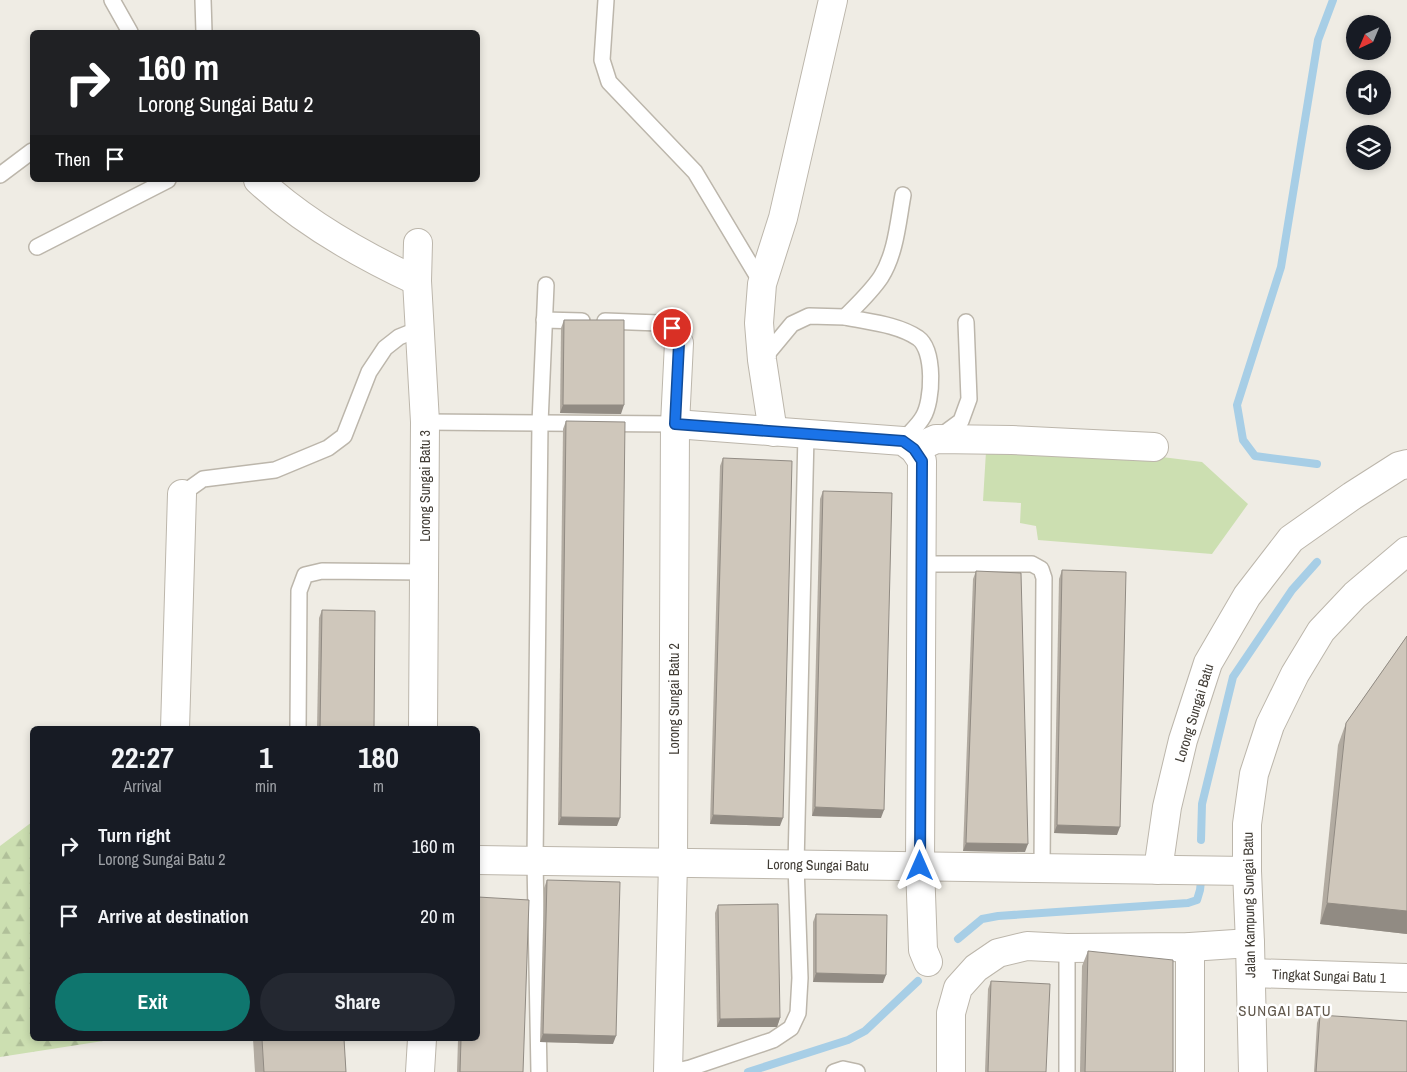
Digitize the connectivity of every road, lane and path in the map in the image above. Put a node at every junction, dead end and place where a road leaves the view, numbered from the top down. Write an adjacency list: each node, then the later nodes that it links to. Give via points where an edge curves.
1 (112, 0): 5 (lane)
2 (203, 0): 6 (lane)
3 (606, 0): 15 (lane, via 602,60 608,82 695,172)
4 (833, 0): 15 (street, via 783,218)
5 (129, 30)
6 (204, 30)
7 (30, 152): 8 (lane)
8 (0, 175)
9 (164, 182): 13 (lane)
10 (261, 182): 14 (street, via 312,223)
11 (903, 195): 17 (lane, via 893,247 882,276)
12 (418, 243): 14 (street, Lorong Sungai Batu 3)
13 (37, 247)
14 (417, 281): 21 (street, Lorong Sungai Batu 3)
15 (762, 284): 22 (street)
16 (546, 285): 18 (lane)
17 (844, 317): 22 (lane, via 809,316 792,324); 28 (lane, via 901,329 920,339 930,355 929,396)
18 (544, 320): 20 (lane, via 659,323); 24 (lane)
19 (966, 322): 28 (lane, via 969,399 961,420)
20 (672, 328): 25 (street, Lorong Sungai Batu 2, via 679,343)
21 (419, 329): 23 (street, Lorong Sungai Batu 3); 31 (lane, via 385,348 369,372 344,436 328,448 275,470 204,479)
22 (762, 360): 26 (street)
23 (425, 422): 24 (lane); 34 (street, Lorong Sungai Batu 3)
24 (540, 423): 25 (lane); 39 (lane)
25 (675, 424): 26 (street); 40 (street, Lorong Sungai Batu 2)
26 (773, 432): 27 (street)
27 (806, 435): 28 (street); 41 (lane)
28 (918, 443): 29 (street, via 1012,440); 33 (street, via 922,461)
29 (1154, 447)
30 (1407, 464): 44 (street, Lorong Sungai Batu, via 1352,496 1291,539 1247,596 1208,663 1169,797)
31 (182, 494): 35 (street)
32 (1407, 551): 45 (street, Jalan Kampung Sungai Batu, via 1355,594 1321,631 1287,691 1270,725 1254,774 1247,824)
33 (921, 564): 42 (street); 43 (lane, via 1032,564 1041,569 1044,578)
34 (425, 572): 36 (lane, via 322,571 305,575 299,591); 37 (street, Lorong Sungai Batu 3)
35 (175, 726)
36 (298, 726)
37 (423, 726)
38 (480, 860): 39 (street, Lorong Sungai Batu)
39 (535, 861): 40 (street, Lorong Sungai Batu); 54 (lane)
40 (673, 863): 41 (street, Lorong Sungai Batu); 55 (street, Lorong Sungai Batu 2)
41 (796, 865): 42 (street, Lorong Sungai Batu); 55 (lane, via 800,988 798,1014 792,1028 773,1040)
42 (920, 866): 43 (street, Lorong Sungai Batu); 50 (street, via 923,950)
43 (1042, 868): 44 (street, Lorong Sungai Batu)
44 (1158, 870): 45 (street, Lorong Sungai Batu)
45 (1246, 871): 46 (street, Jalan Kampung Sungai Batu)
46 (1250, 943): 47 (street); 49 (street, Jalan Kampung Sungai Batu)
47 (1190, 947): 48 (street); 60 (street)
48 (1067, 948): 50 (street, via 1027,946 998,953 976,968); 59 (lane)
49 (1251, 973): 51 (street, Tingkat Sungai Batu 1); 61 (street, Jalan Kampung Sungai Batu)
50 (943, 975): 58 (street, via 951,1012)
51 (1407, 978)
52 (422, 1041): 53 (street)
53 (420, 1072)
54 (539, 1072)
55 (670, 1072)
56 (834, 1072): 57 (lane, via 844,1069)
57 (858, 1072)
58 (951, 1072)
59 (1067, 1072)
60 (1190, 1072)
61 (1252, 1072)

